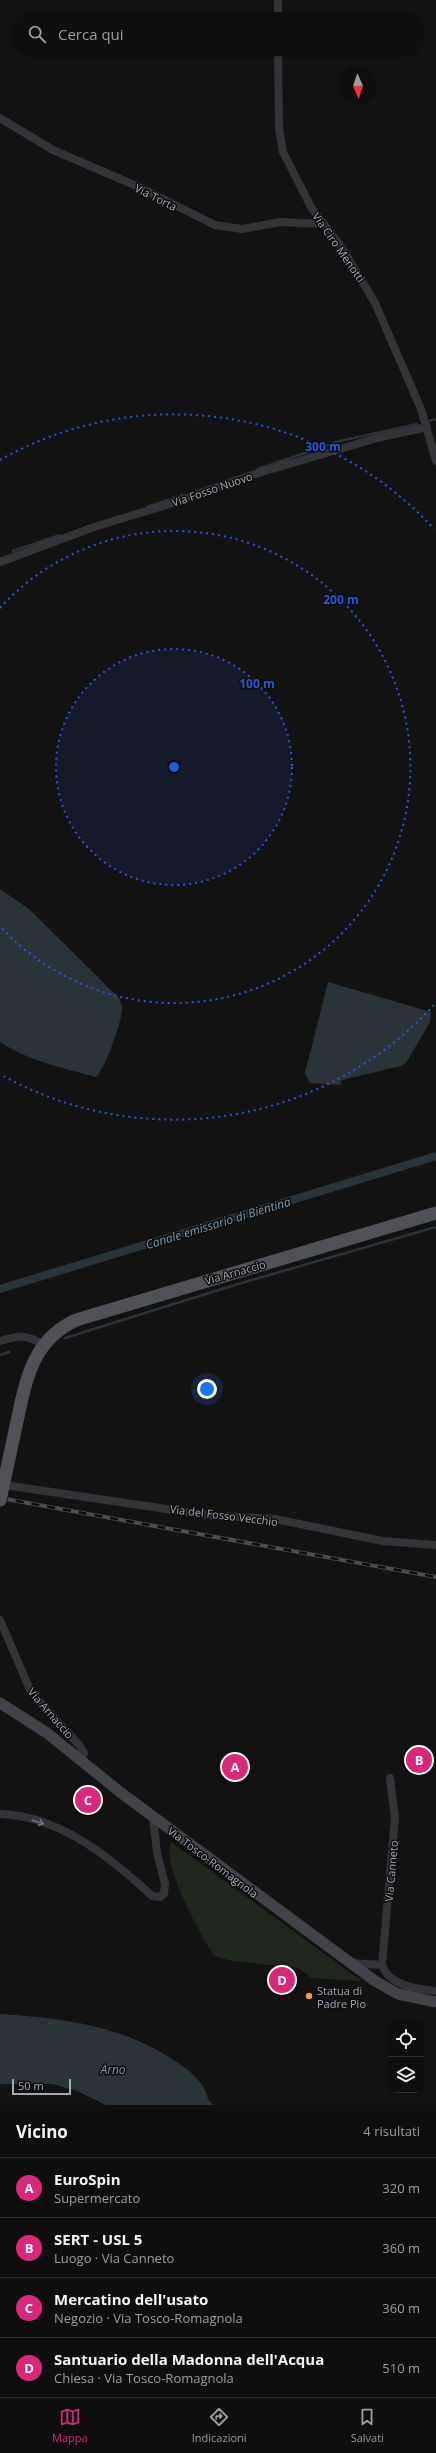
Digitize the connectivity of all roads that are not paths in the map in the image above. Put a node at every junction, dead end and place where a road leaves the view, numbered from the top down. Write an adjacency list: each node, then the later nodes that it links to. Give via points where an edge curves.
1 (278, 0): 2 (street)
2 (278, 12)
3 (278, 56): 5 (street, Via Ciro Menotti, via 279,122 284,152 300,187)
4 (0, 118): 5 (street, Via Torta, via 53,150 215,225 242,229 281,222)
5 (323, 224): 6 (street, Via Ciro Menotti, via 342,248 375,304)
6 (427, 427): 7 (street, Via Ciro Menotti); 8 (street, Via Fosso Nuovo, via 273,468 94,527)
7 (436, 461)
8 (0, 562)
9 (436, 1213): 11 (main road, Via Arnaccio, via 82,1318 63,1326)
10 (0, 1341): 11 (street, via 25,1337 33,1338)
11 (42, 1345): 13 (main road, Via Arnaccio, bridge, via 30,1367)
12 (11, 1486): 14 (street, Via del Fosso Vecchio, via 207,1515 275,1520 383,1541)
13 (0, 1500)
14 (436, 1545)
15 (0, 1620): 17 (street, Via Arnaccio, via 26,1684 79,1745 84,1753)
16 (0, 1703): 17 (main road, Via Tosco-Romagnola, via 47,1733)
17 (81, 1761): 20 (main road, Via Tosco-Romagnola)
18 (390, 1778): 22 (street, Via Canneto, via 395,1818)
19 (0, 1814): 20 (street, one-way to 20, via 28,1819 85,1842 117,1863 152,1896 162,1896 165,1887 157,1853)
20 (153, 1817): 21 (main road, Via Tosco-Romagnola)
21 (349, 1962): 22 (street); 24 (main road, Via Tosco-Romagnola, via 391,1990)
22 (382, 1965): 23 (street, via 399,1983)
23 (436, 1992)
24 (436, 2002)

